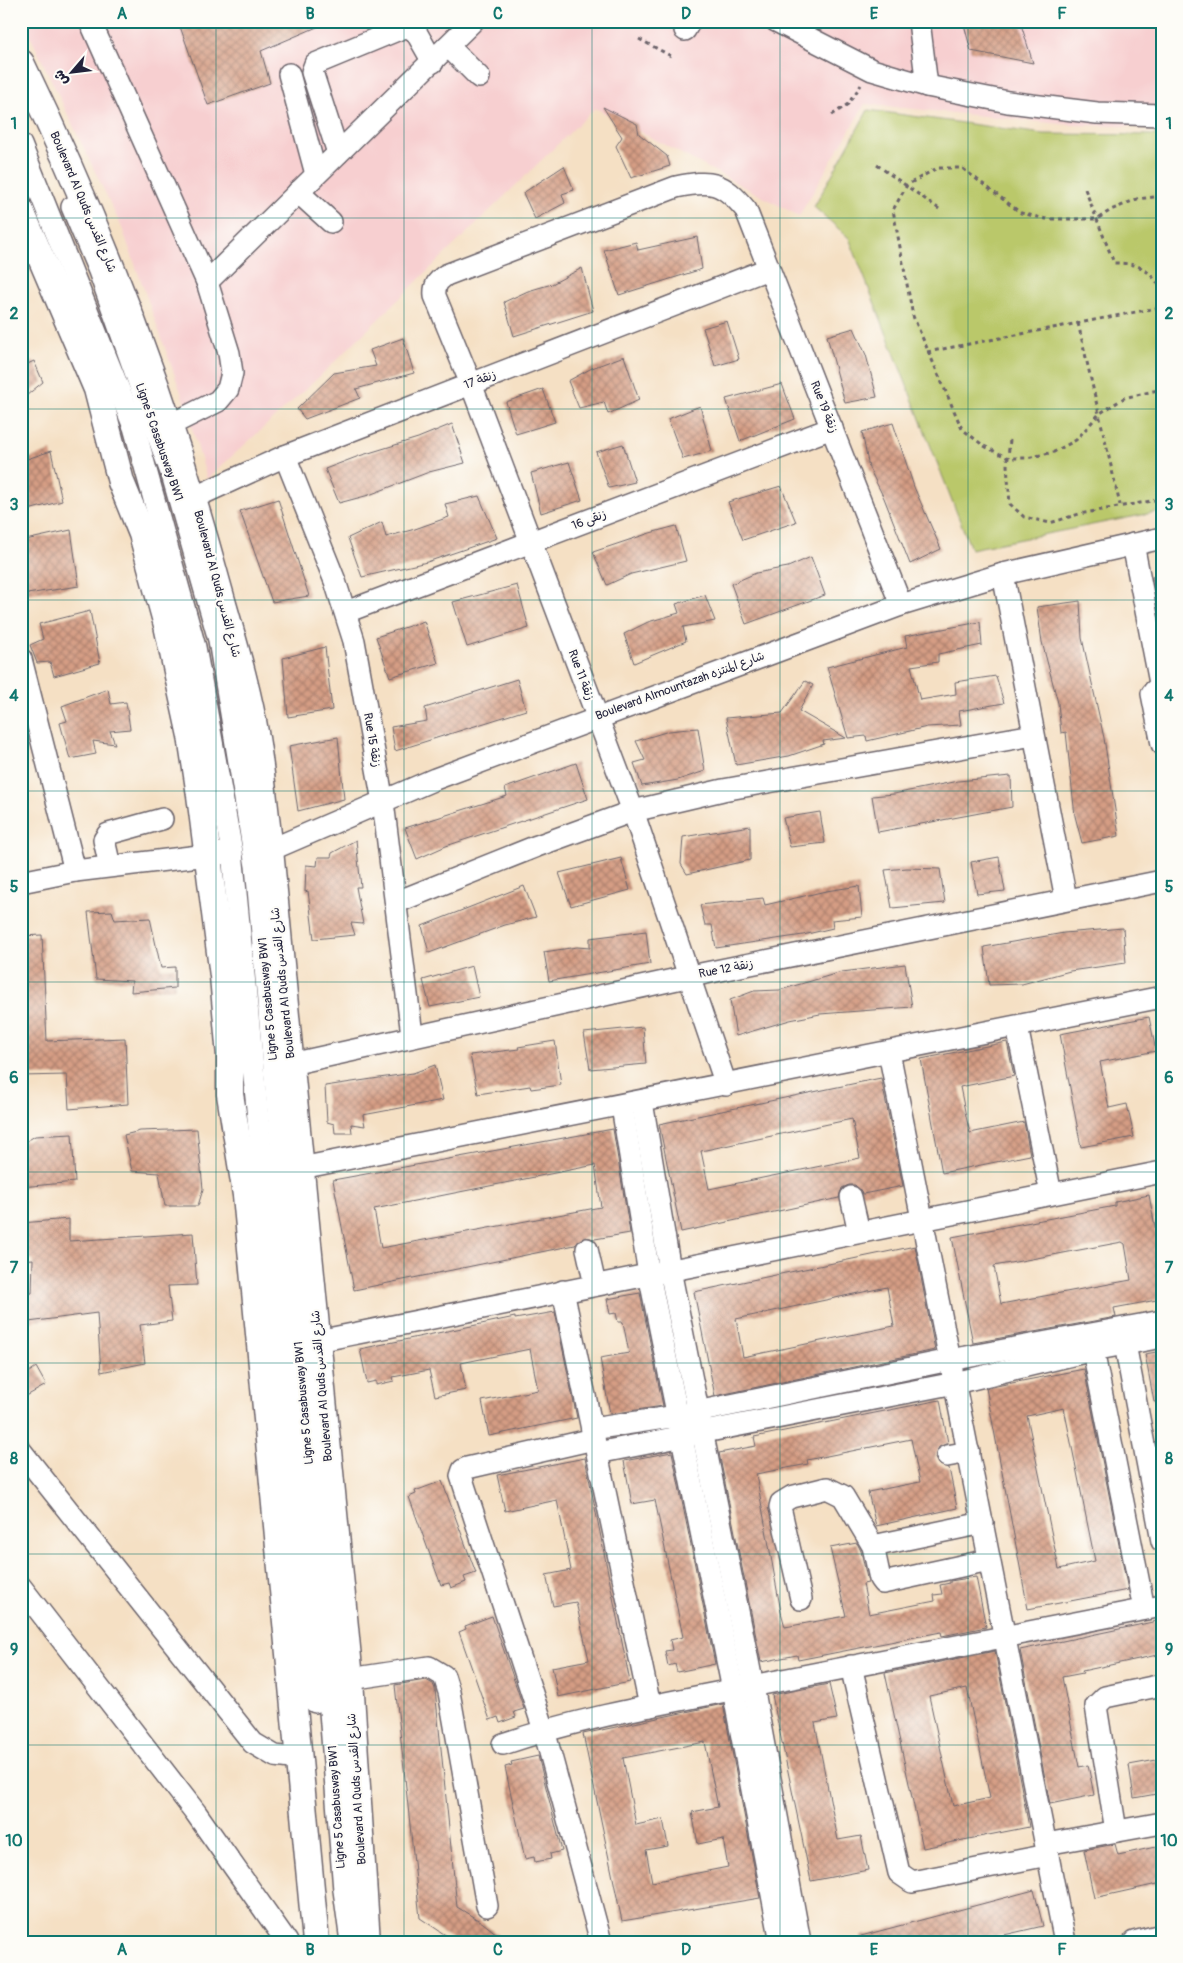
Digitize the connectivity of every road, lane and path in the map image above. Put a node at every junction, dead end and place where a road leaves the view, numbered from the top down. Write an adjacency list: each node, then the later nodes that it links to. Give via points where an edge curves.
1 (90, 21): 30 (street)
2 (473, 21): 6 (street)
3 (776, 21): 10 (street)
4 (919, 21): 13 (street)
5 (639, 39): 7 (path)
6 (448, 46): 8 (street); 12 (street)
7 (671, 56)
8 (432, 62): 18 (street); 18 (street, via 416,32 406,26 315,64 313,76)
9 (21, 63): 39 (main road, Boulevard Al Quds شارع القدس, via 71,169 136,330)
10 (872, 70): 13 (street); 15 (path, via 848,104)
11 (289, 74): 20 (street)
12 (479, 77)
13 (927, 86): 16 (street, via 1008,102 1096,114)
14 (21, 93): 61 (street, Ligne 5 Casabusway BW1, via 40,130 99,271 173,478 220,640)
15 (832, 115)
16 (1162, 115)
17 (21, 145): 62 (street, Ligne 5 Casabusway BW1, via 134,427 195,647)
18 (338, 153): 20 (street)
19 (877, 165): 21 (path)
20 (316, 174): 23 (street)
21 (906, 185): 26 (path); 27 (path, via 937,168 962,168 1021,213 1046,219); 35 (path, via 893,210 912,316)
22 (1085, 189): 27 (path)
23 (298, 192): 28 (street); 30 (street)
24 (1162, 196): 27 (path, via 1137,199)
25 (21, 211): 62 (main road, via 97,389 121,482 142,534 180,680 200,795)
26 (942, 211)
27 (1097, 219): 31 (path, via 1114,263 1134,263 1153,277)
28 (331, 222)
29 (768, 269): 32 (street, Rue 19 زنقة, via 746,210 731,192 701,182 676,187 446,275 436,285); 36 (street, زنقة 17); 40 (street, Rue 19 زنقة)
30 (207, 282): 39 (street, via 229,353 232,373 228,388 218,401)
31 (1162, 289)
32 (435, 296): 36 (street, Rue 11 زنقة)
33 (1162, 307): 34 (path)
34 (1078, 323): 35 (path); 38 (path)
35 (927, 352): 43 (path, via 962,429 984,446)
36 (471, 384): 42 (street, زنقة 17); 48 (street, Rue 11 زنقة)
37 (1162, 389): 38 (path, via 1124,398)
38 (1098, 414): 43 (path, via 1076,440 1054,452); 46 (path)
39 (168, 426): 44 (main road, Boulevard Al Quds شارع القدس)
40 (832, 428): 48 (street, زنقى 16); 51 (street, Rue 19 زنقة)
41 (1010, 440): 43 (path)
42 (285, 456): 44 (street, زنقة 17); 52 (street, Rue 15 زنقة)
43 (1008, 458): 46 (path, via 1010,504 1024,517 1050,523)
44 (194, 498): 61 (main road, Boulevard Al Quds شارع القدس, via 256,737)
45 (1162, 499): 46 (path)
46 (1120, 505)
47 (1162, 538): 49 (street, Boulevard Almountazah شارع المنتزه)
48 (531, 542): 52 (street, زنقى 16); 55 (street, Rue 11 زنقة)
49 (1133, 544): 50 (street, Boulevard Almountazah شارع المنتزه); 54 (street)
50 (1003, 574): 51 (street, Boulevard Almountazah شارع المنتزه); 56 (street)
51 (902, 605): 55 (street, Boulevard Almountazah شارع المنتزه)
52 (346, 612): 58 (street, Rue 15 زنقة)
53 (21, 659): 64 (street)
54 (1158, 691): 57 (street)
55 (597, 717): 58 (street, Boulevard Almountazah شارع المنتزه); 59 (street, Rue 11 زنقة)
56 (1034, 735): 59 (street, via 723,790); 67 (street)
57 (1162, 744)
58 (383, 802): 61 (street, Boulevard Almountazah شارع المنتزه); 68 (street, Rue 15 زنقة)
59 (633, 812): 68 (street); 69 (street, Rue 11 زنقة)
60 (162, 819): 63 (street, via 108,834 104,840)
61 (262, 850): 62 (street, Boulevard Almountazah شارع المنتزه); 74 (main road, Boulevard Al Quds شارع القدس); 125 (street, Ligne 5 Casabusway BW1, via 344,1890)
62 (220, 853): 63 (street, Boulevard Almountazah شارع المنتزه); 116 (main road, via 230,1094 246,1195); 124 (street, Ligne 5 Casabusway BW1)
63 (110, 866): 64 (street, Boulevard Almountazah شارع المنتزه)
64 (74, 871): 66 (street, Boulevard Almountazah شارع المنتزه)
65 (1162, 881): 67 (street, Rue 12 زنقة)
66 (21, 882)
67 (1066, 899): 69 (street, Rue 12 زنقة)
68 (396, 902): 72 (street, Rue 15 زنقة)
69 (691, 976): 72 (street, Rue 12 زنقة); 75 (street, Rue 11 زنقة)
70 (1162, 997): 71 (street)
71 (1016, 1027): 73 (street); 79 (street)
72 (412, 1035): 74 (street, Rue 12 زنقة)
73 (889, 1052): 75 (street); 81 (street)
74 (291, 1064): 77 (main road, Boulevard Al Quds شارع القدس)
75 (726, 1085): 76 (street)
76 (632, 1104): 77 (street); 84 (street); 85 (street)
77 (301, 1168): 90 (main road, Boulevard Al Quds شارع القدس)
78 (1162, 1172): 79 (street)
79 (1050, 1194): 81 (street)
80 (851, 1197): 82 (street)
81 (922, 1220): 82 (street); 93 (street, via 930,1299)
82 (859, 1232): 84 (street)
83 (587, 1249): 86 (street)
84 (670, 1270): 85 (street); 95 (street)
85 (649, 1274): 86 (street); 96 (street)
86 (595, 1285): 87 (street)
87 (563, 1292): 90 (street); 97 (street)
88 (1162, 1321): 93 (street)
89 (1162, 1337): 91 (street)
90 (318, 1341): 110 (main road, Boulevard Al Quds شارع القدس)
91 (1125, 1344): 92 (street); 102 (street)
92 (1094, 1350): 94 (street); 107 (street)
93 (950, 1360): 94 (street); 95 (street)
94 (955, 1383): 95 (street); 99 (street)
95 (699, 1422): 96 (street); 112 (street)
96 (679, 1426): 97 (street); 112 (street)
97 (595, 1441): 113 (street); 114 (street, via 467,1468 462,1473 461,1479)
98 (21, 1451): 116 (street, via 253,1743 275,1756)
99 (969, 1452): 100 (street); 101 (street)
100 (948, 1456)
101 (983, 1523): 103 (street); 104 (street)
102 (1162, 1541)
103 (873, 1546): 104 (street, via 883,1583); 106 (street, via 843,1496 836,1492 827,1488 785,1499 780,1507)
104 (989, 1560): 108 (street)
105 (21, 1587): 122 (street, via 196,1813)
106 (801, 1599)
107 (1153, 1608): 108 (street)
108 (1005, 1635): 109 (street); 119 (street)
109 (851, 1666): 112 (street); 119 (street, via 902,1877 912,1882)
110 (350, 1679): 120 (street, via 429,1668 444,1676); 126 (main road, Boulevard Al Quds شارع القدس)
111 (1162, 1685): 118 (street, via 1105,1697 1096,1706)
112 (743, 1688): 113 (street); 128 (street); 129 (street)
113 (650, 1706): 114 (street)
114 (544, 1730): 115 (street); 127 (street)
115 (503, 1744)
116 (298, 1759): 123 (main road)
117 (1162, 1823): 118 (street)
118 (1116, 1831): 119 (street)
119 (1047, 1849): 130 (street)
120 (487, 1906)
121 (1162, 1935): 131 (street)
122 (287, 1942)
123 (316, 1942)
124 (339, 1942)
125 (351, 1942)
126 (367, 1942)
127 (602, 1942)
128 (781, 1942)
129 (800, 1942)
130 (1066, 1942)
131 (1134, 1942)

